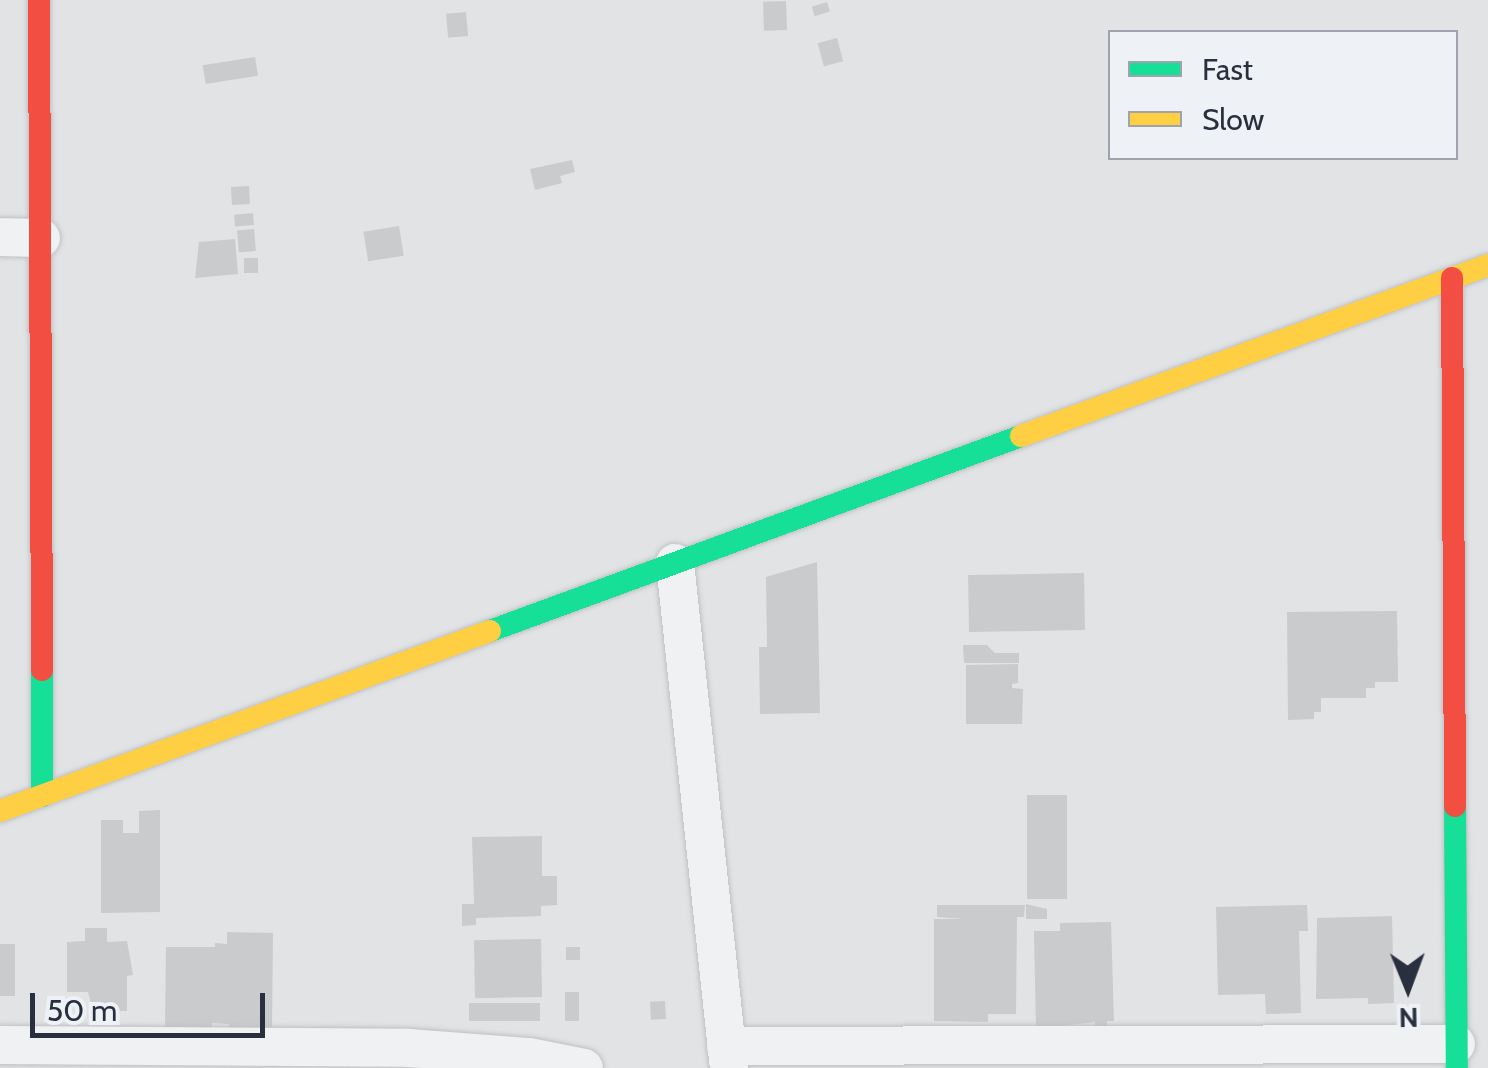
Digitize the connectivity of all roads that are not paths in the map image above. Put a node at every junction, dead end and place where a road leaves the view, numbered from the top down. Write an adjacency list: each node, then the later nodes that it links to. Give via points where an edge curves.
1 (29, 3): 3 (street)
2 (0, 238): 3 (street)
3 (41, 238): 7 (street)
4 (1488, 265): 5 (street)
5 (1452, 278): 6 (street); 10 (street)
6 (675, 563): 7 (street); 11 (street)
7 (42, 796): 8 (street)
8 (0, 811)
9 (0, 1046): 12 (street, via 409,1048)
10 (1456, 1056): 11 (street)
11 (728, 1057)
12 (584, 1068)

